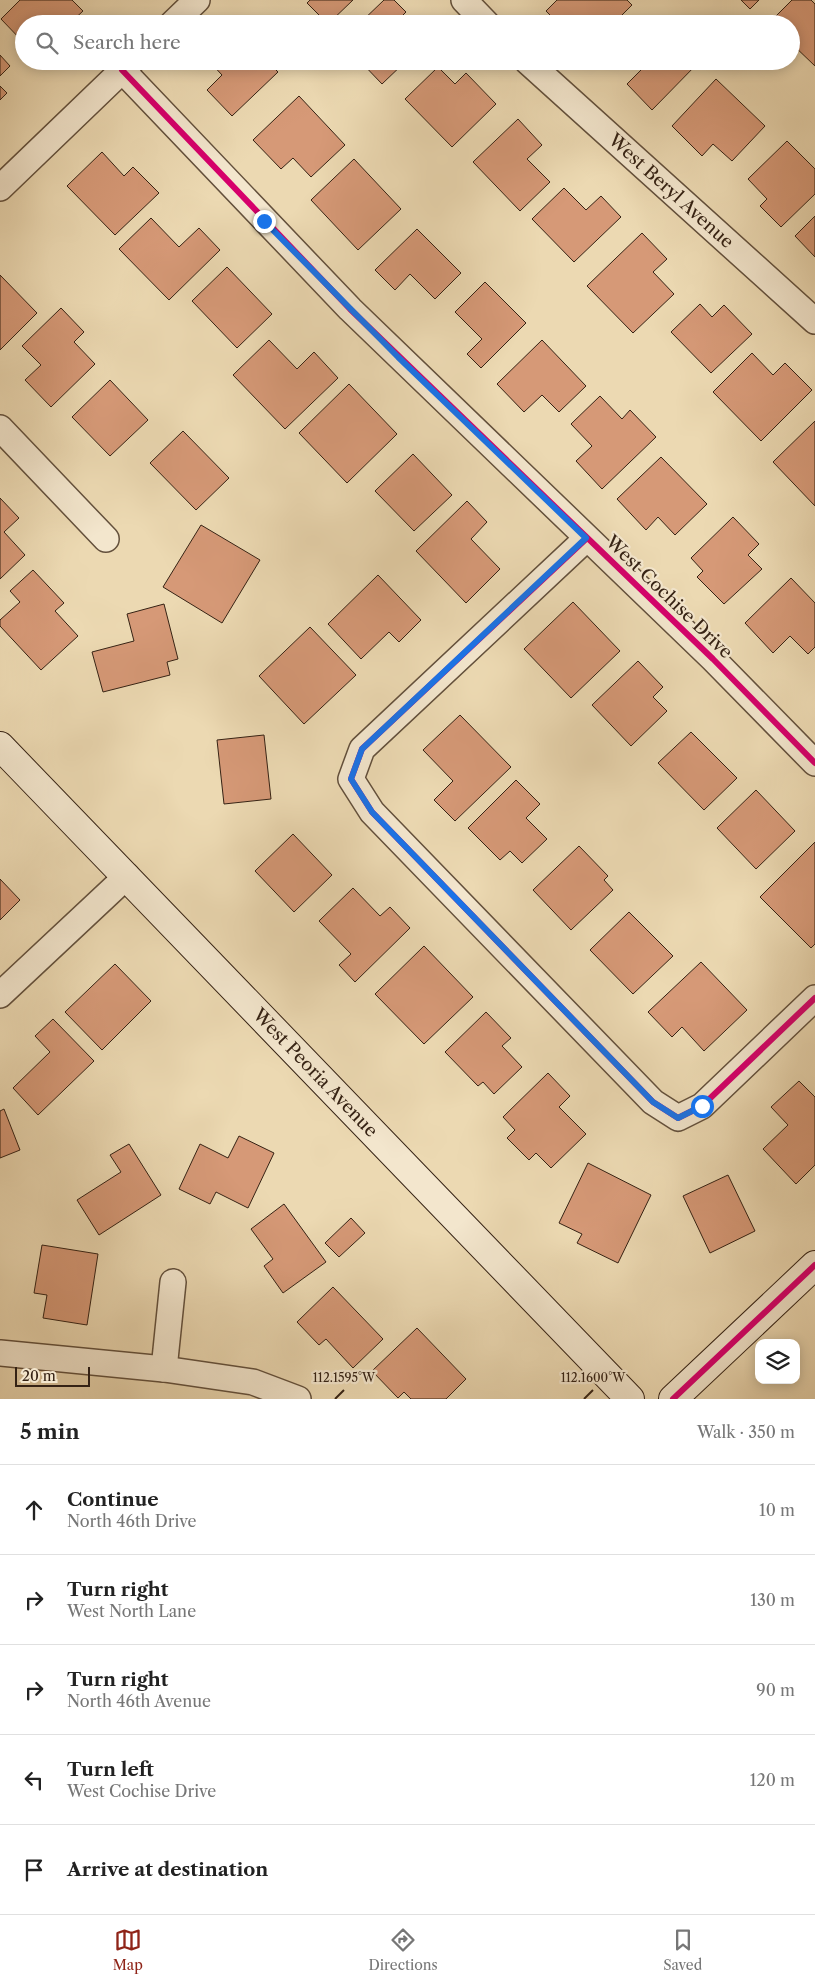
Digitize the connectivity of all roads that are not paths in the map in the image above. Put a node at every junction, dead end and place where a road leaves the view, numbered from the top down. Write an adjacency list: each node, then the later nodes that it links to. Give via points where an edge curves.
1 (197, 0): 3 (street)
2 (464, 0): 4 (street)
3 (181, 15)
4 (478, 15)
5 (123, 70): 8 (street)
6 (131, 70): 11 (street, West Cochise Drive, via 350,309)
7 (537, 70): 9 (street, West Beryl Avenue)
8 (0, 188)
9 (815, 321)
10 (0, 428): 12 (street)
11 (586, 538): 14 (street, West Cochise Drive, via 713,659); 17 (street, via 362,749 351,779 372,812 502,947 653,1102 678,1118 702,1106)
12 (106, 539)
13 (0, 746): 15 (main road, West Peoria Avenue)
14 (815, 763)
15 (127, 876): 16 (street); 23 (main road, West Peoria Avenue)
16 (0, 995)
17 (815, 998)
18 (815, 1265): 24 (main road)
19 (173, 1282): 21 (street)
20 (0, 1353): 21 (street)
21 (164, 1369): 22 (street, via 253,1382)
22 (298, 1399)
23 (630, 1399)
24 (674, 1399)

